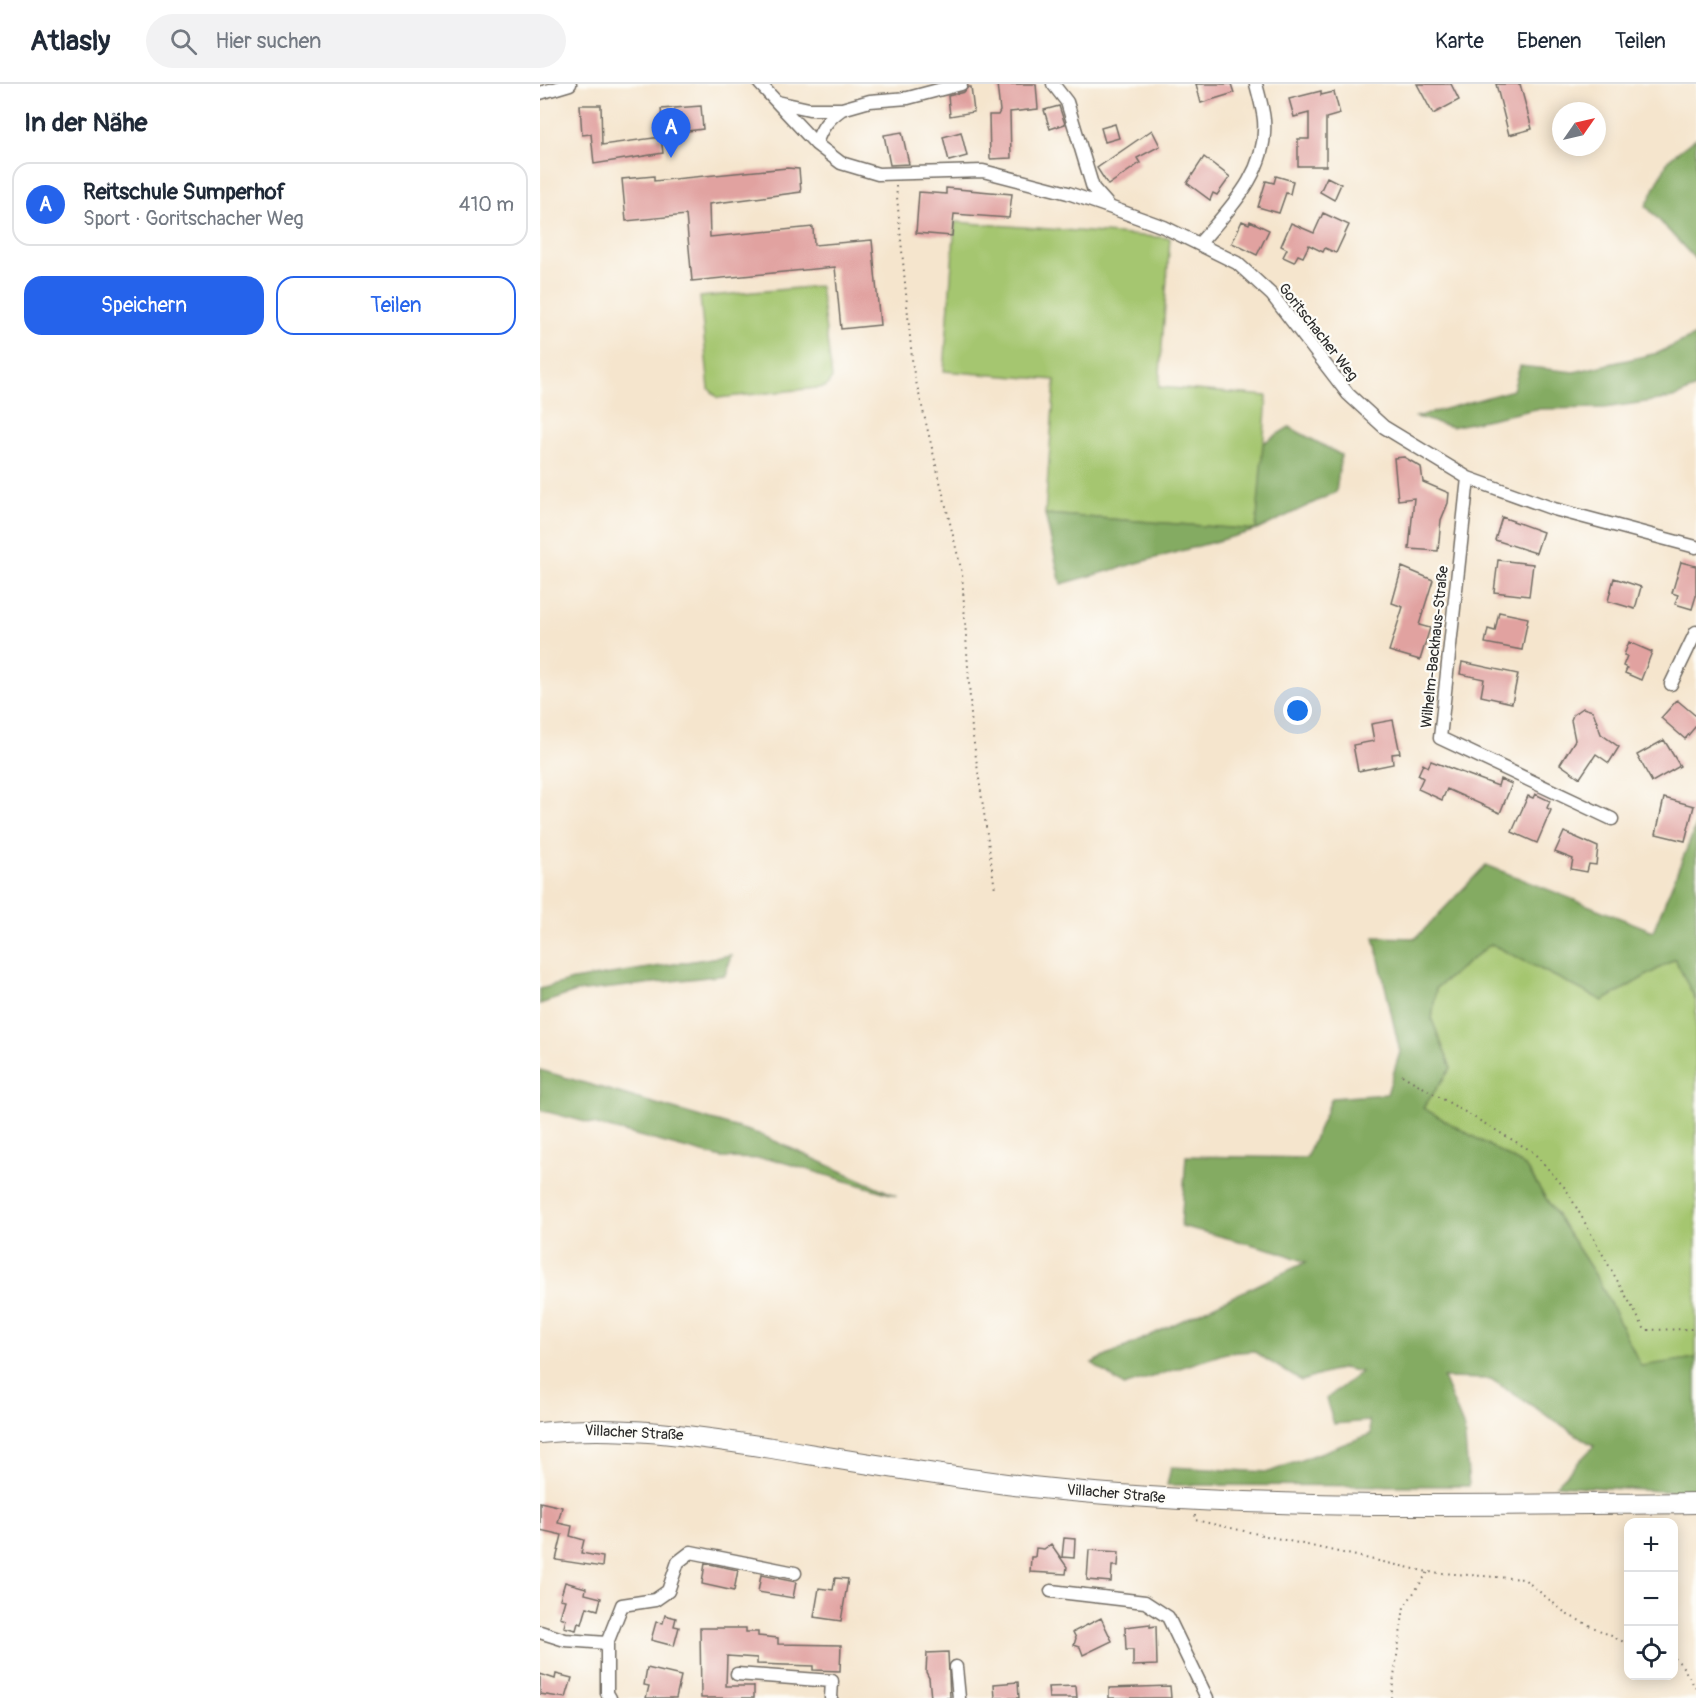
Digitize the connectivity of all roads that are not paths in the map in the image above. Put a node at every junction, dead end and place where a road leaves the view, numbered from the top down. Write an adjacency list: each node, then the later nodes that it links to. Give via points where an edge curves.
1 (570, 84): 6 (street)
2 (760, 84): 7 (street, Goritschacher Weg)
3 (961, 84): 8 (street)
4 (1053, 84): 10 (street, via 1067,102 1093,188)
5 (1256, 84): 11 (street, via 1264,120 1261,159 1241,195)
6 (540, 93)
7 (773, 100): 8 (street, via 809,109); 9 (street, Goritschacher Weg)
8 (842, 109): 9 (street, via 820,130)
9 (816, 144): 10 (street, Goritschacher Weg, via 841,163 878,174 983,171)
10 (1112, 208): 11 (street, Goritschacher Weg)
11 (1199, 244): 12 (street, Goritschacher Weg, via 1237,263 1272,295 1348,394 1384,427)
12 (1468, 478): 13 (street, Goritschacher Weg, via 1554,509); 16 (street, Wilhelm-Backhaus-Straße, via 1440,738)
13 (1696, 547)
14 (1696, 632): 15 (street)
15 (1671, 684)
16 (1612, 819)
17 (540, 1433): 18 (main road, Villacher Straße, via 591,1429 679,1434 1030,1486 1196,1500 1379,1506)
18 (1696, 1503)
19 (795, 1573): 22 (street, via 691,1552 678,1562 668,1591 655,1600 622,1605)
20 (1052, 1591): 28 (street, via 1145,1602 1168,1617)
21 (540, 1632): 22 (street, via 565,1640)
22 (607, 1643): 25 (street)
23 (956, 1667): 27 (street)
24 (737, 1674): 26 (street, via 832,1681)
25 (610, 1698)
26 (831, 1698)
27 (959, 1698)
28 (1207, 1698)

